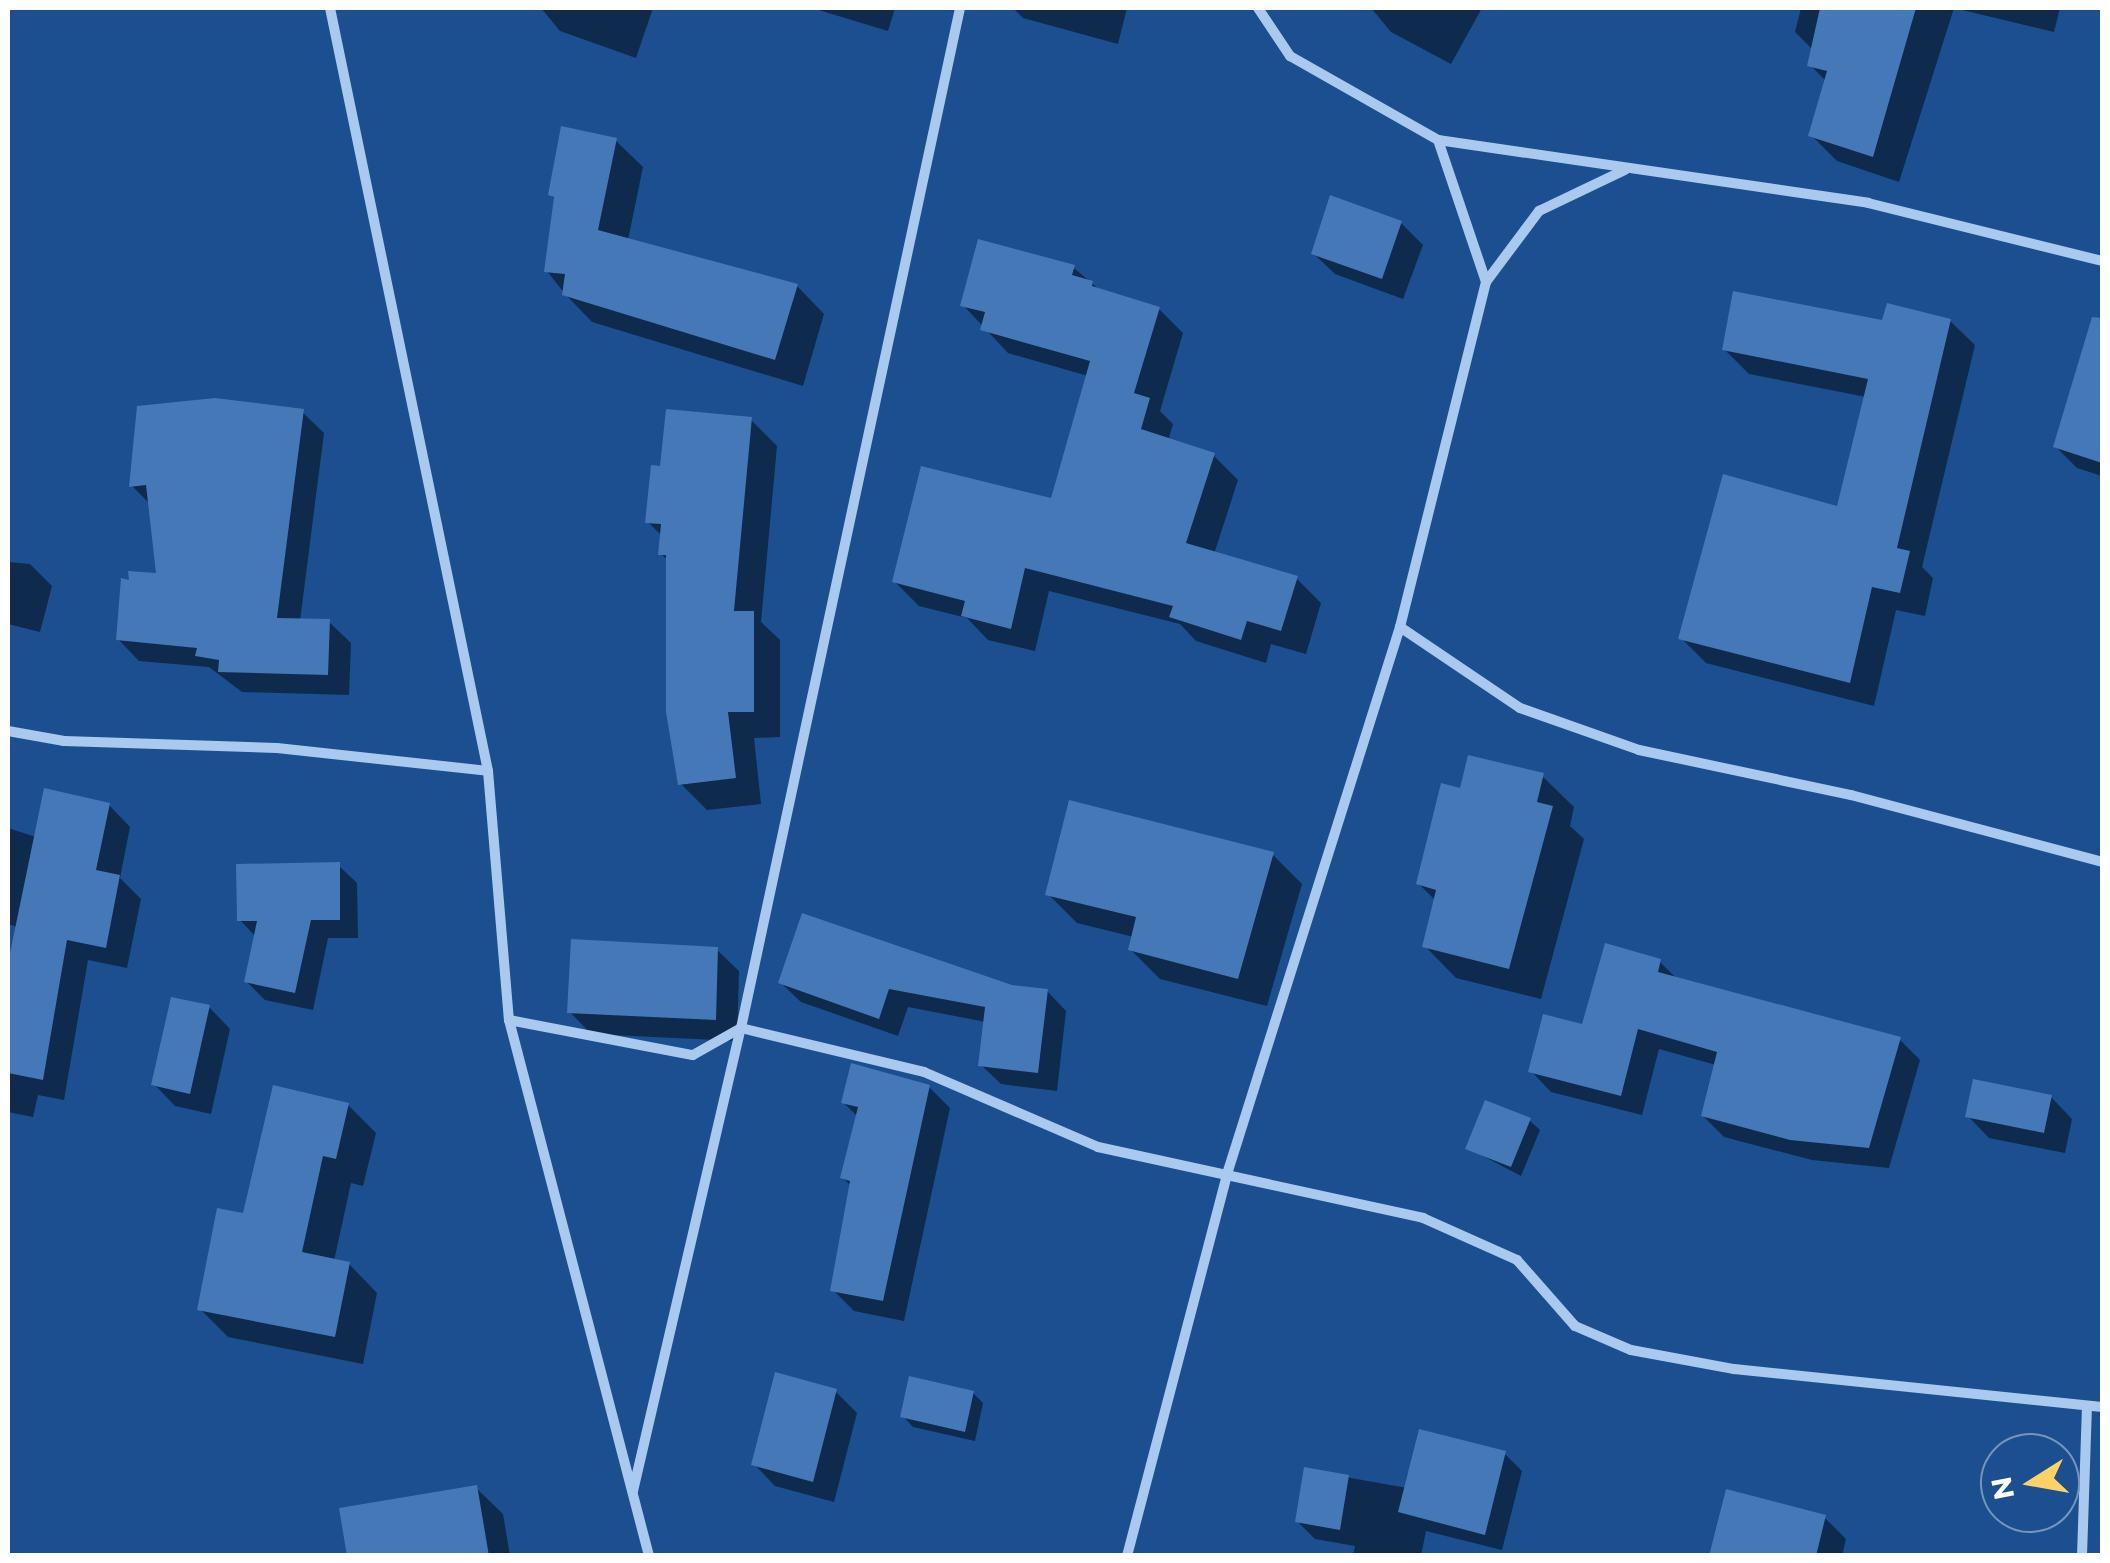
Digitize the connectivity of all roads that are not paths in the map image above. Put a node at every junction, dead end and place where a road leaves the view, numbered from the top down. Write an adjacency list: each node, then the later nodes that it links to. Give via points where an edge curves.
1 (330, 8): 10 (street)
2 (960, 8): 13 (street)
3 (1258, 8): 4 (street, via 1290,56)
4 (1438, 140): 5 (street); 7 (street)
5 (1625, 170): 6 (street, via 1868,202); 7 (street, via 1538,211)
6 (2102, 261)
7 (1486, 282): 8 (street)
8 (1400, 627): 11 (street, via 1520,708 1639,750 1851,794); 14 (street)
9 (8, 730): 10 (street, via 64,741 276,748)
10 (488, 771): 12 (street)
11 (2102, 862)
12 (509, 1020): 13 (street, via 693,1055); 17 (street)
13 (741, 1028): 14 (street, via 924,1072 1098,1148); 17 (street)
14 (1227, 1174): 16 (street, via 1439,1225 1518,1260 1576,1326 1630,1350); 19 (street)
15 (2102, 1407): 16 (street)
16 (2087, 1408): 20 (street)
17 (632, 1498): 18 (street)
18 (649, 1556)
19 (1127, 1556)
20 (2082, 1556)

